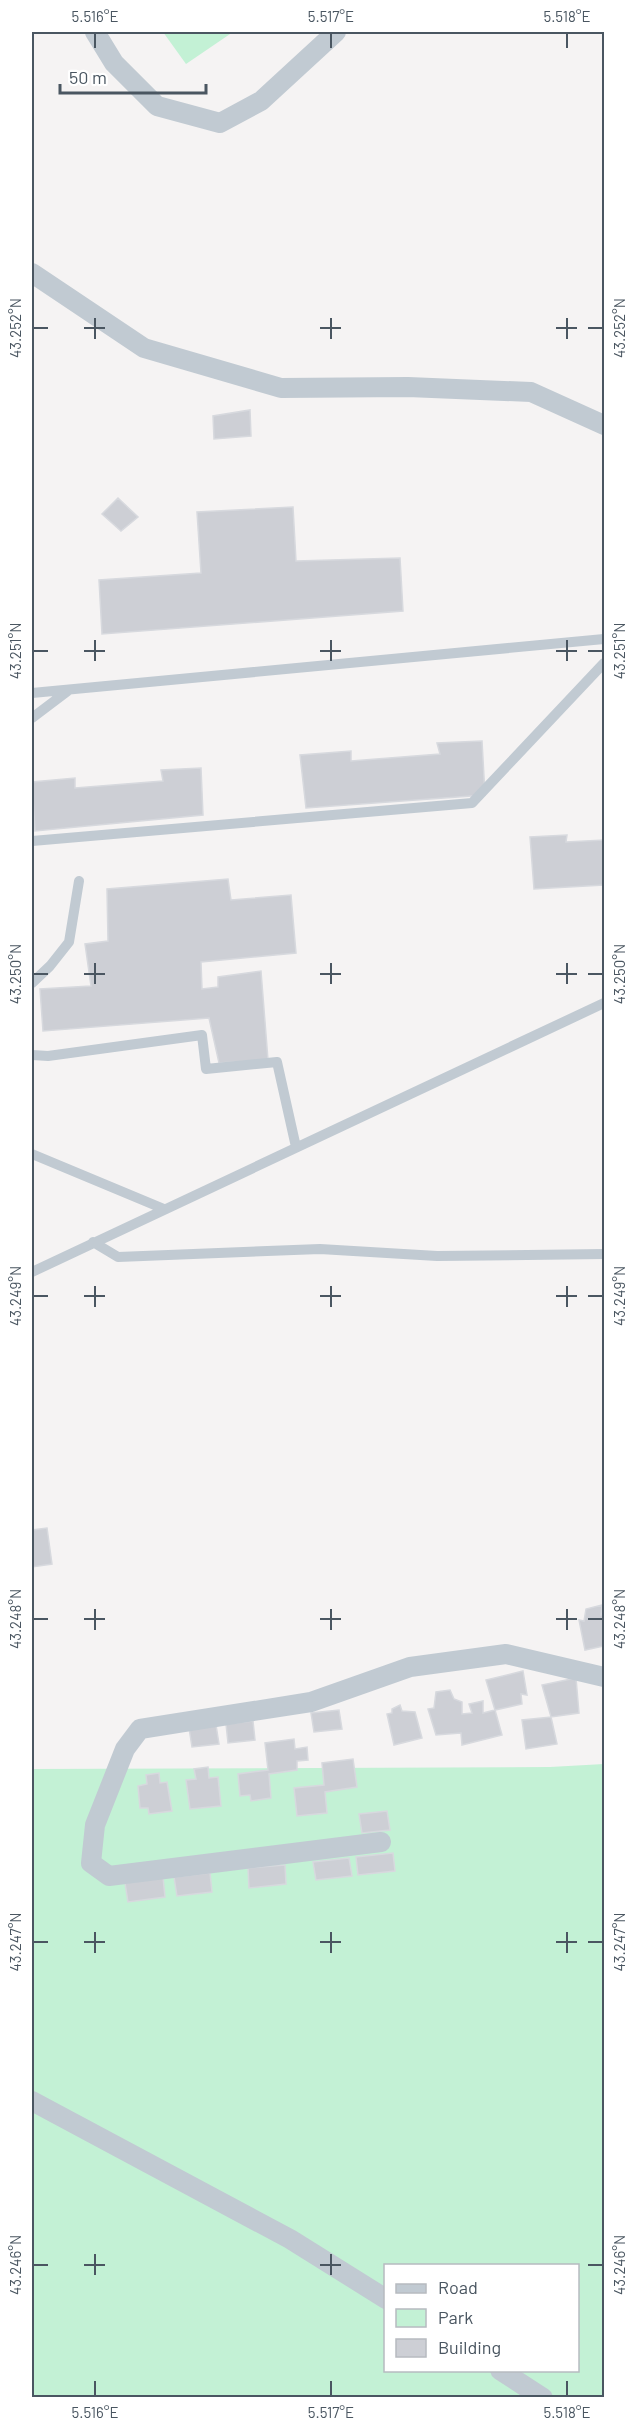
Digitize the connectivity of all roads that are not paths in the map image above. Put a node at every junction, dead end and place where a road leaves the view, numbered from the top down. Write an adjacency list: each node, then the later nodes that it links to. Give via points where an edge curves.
1 (95, 32): 2 (street, via 114,63 157,106 220,123 261,101)
2 (336, 32)
3 (32, 273): 4 (street, via 144,348 281,388 408,387 531,392)
4 (604, 425)
5 (604, 639): 7 (lane)
6 (604, 663): 10 (lane, via 472,803)
7 (70, 690): 8 (lane); 9 (lane)
8 (32, 693)
9 (32, 718)
10 (32, 841)
11 (79, 881): 12 (lane, via 69,942)
12 (32, 983)
13 (604, 1003): 15 (lane)
14 (32, 1055): 15 (lane, via 202,1035 206,1069 277,1062)
15 (296, 1147): 17 (lane)
16 (32, 1154): 17 (lane)
17 (164, 1209): 18 (lane)
18 (93, 1242): 19 (lane, via 118,1257 320,1249 438,1256); 20 (lane)
19 (604, 1254)
20 (32, 1272)
21 (604, 1677): 22 (street, via 506,1654 410,1667 312,1702 140,1729 125,1749 95,1825 91,1863 109,1876)
22 (381, 1842)
23 (32, 2101): 24 (street, via 290,2239)
24 (384, 2298)
25 (503, 2372): 26 (street)
26 (543, 2397)

